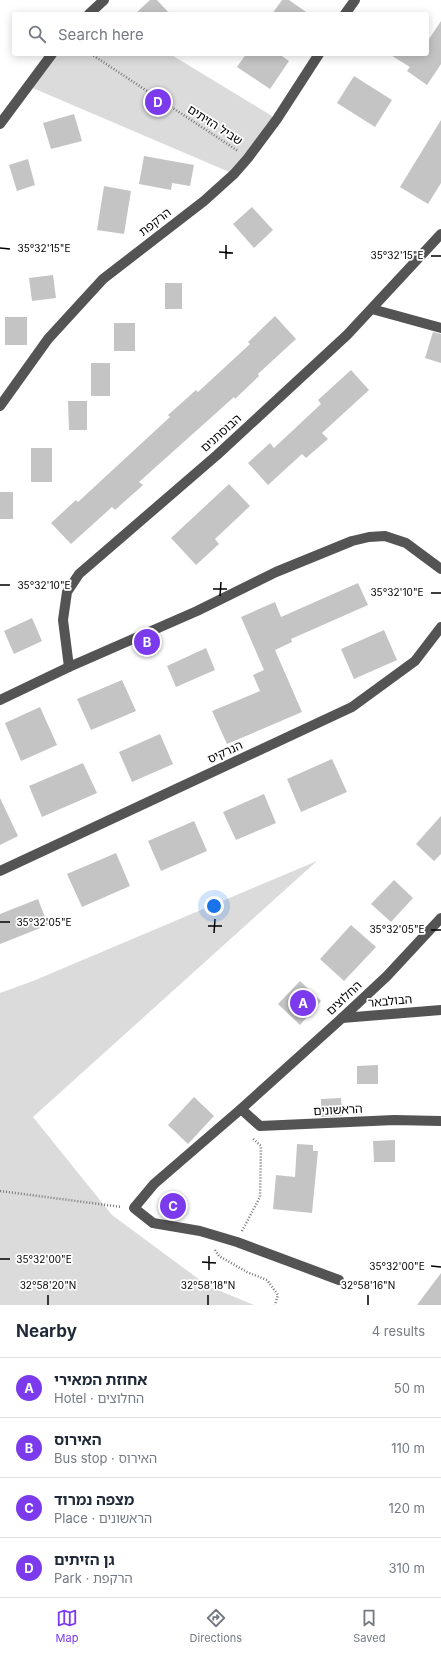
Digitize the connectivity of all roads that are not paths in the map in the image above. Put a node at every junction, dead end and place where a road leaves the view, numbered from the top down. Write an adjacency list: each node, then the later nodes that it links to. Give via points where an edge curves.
1 (104, 0): 3 (street)
2 (355, 0): 4 (street)
3 (91, 12)
4 (347, 12)
5 (51, 56): 7 (street)
6 (318, 56): 11 (street, הרקפת, via 277,119 234,174 204,201 103,279 48,339)
7 (0, 124)
8 (441, 234): 9 (street, הבוסתנים)
9 (372, 308): 10 (street); 14 (street, הבוסתנים, via 347,335 217,455 79,574 67,592 63,620)
10 (441, 328)
11 (0, 406)
12 (441, 568): 14 (street, via 406,543 385,536 352,541 276,572 197,611)
13 (441, 627): 16 (street, הנרקיס, via 415,661 352,707)
14 (68, 667): 15 (street)
15 (0, 700)
16 (0, 871)
17 (441, 918): 19 (street, החלוצים)
18 (441, 1010): 19 (street, הבולבאר)
19 (342, 1018): 20 (street, החלוצים)
20 (242, 1109): 21 (street, הראשונים, via 260,1126 394,1120); 22 (street, החלוצים, via 154,1184 134,1208 153,1223 200,1231 237,1242)
21 (441, 1121)
22 (339, 1280)

